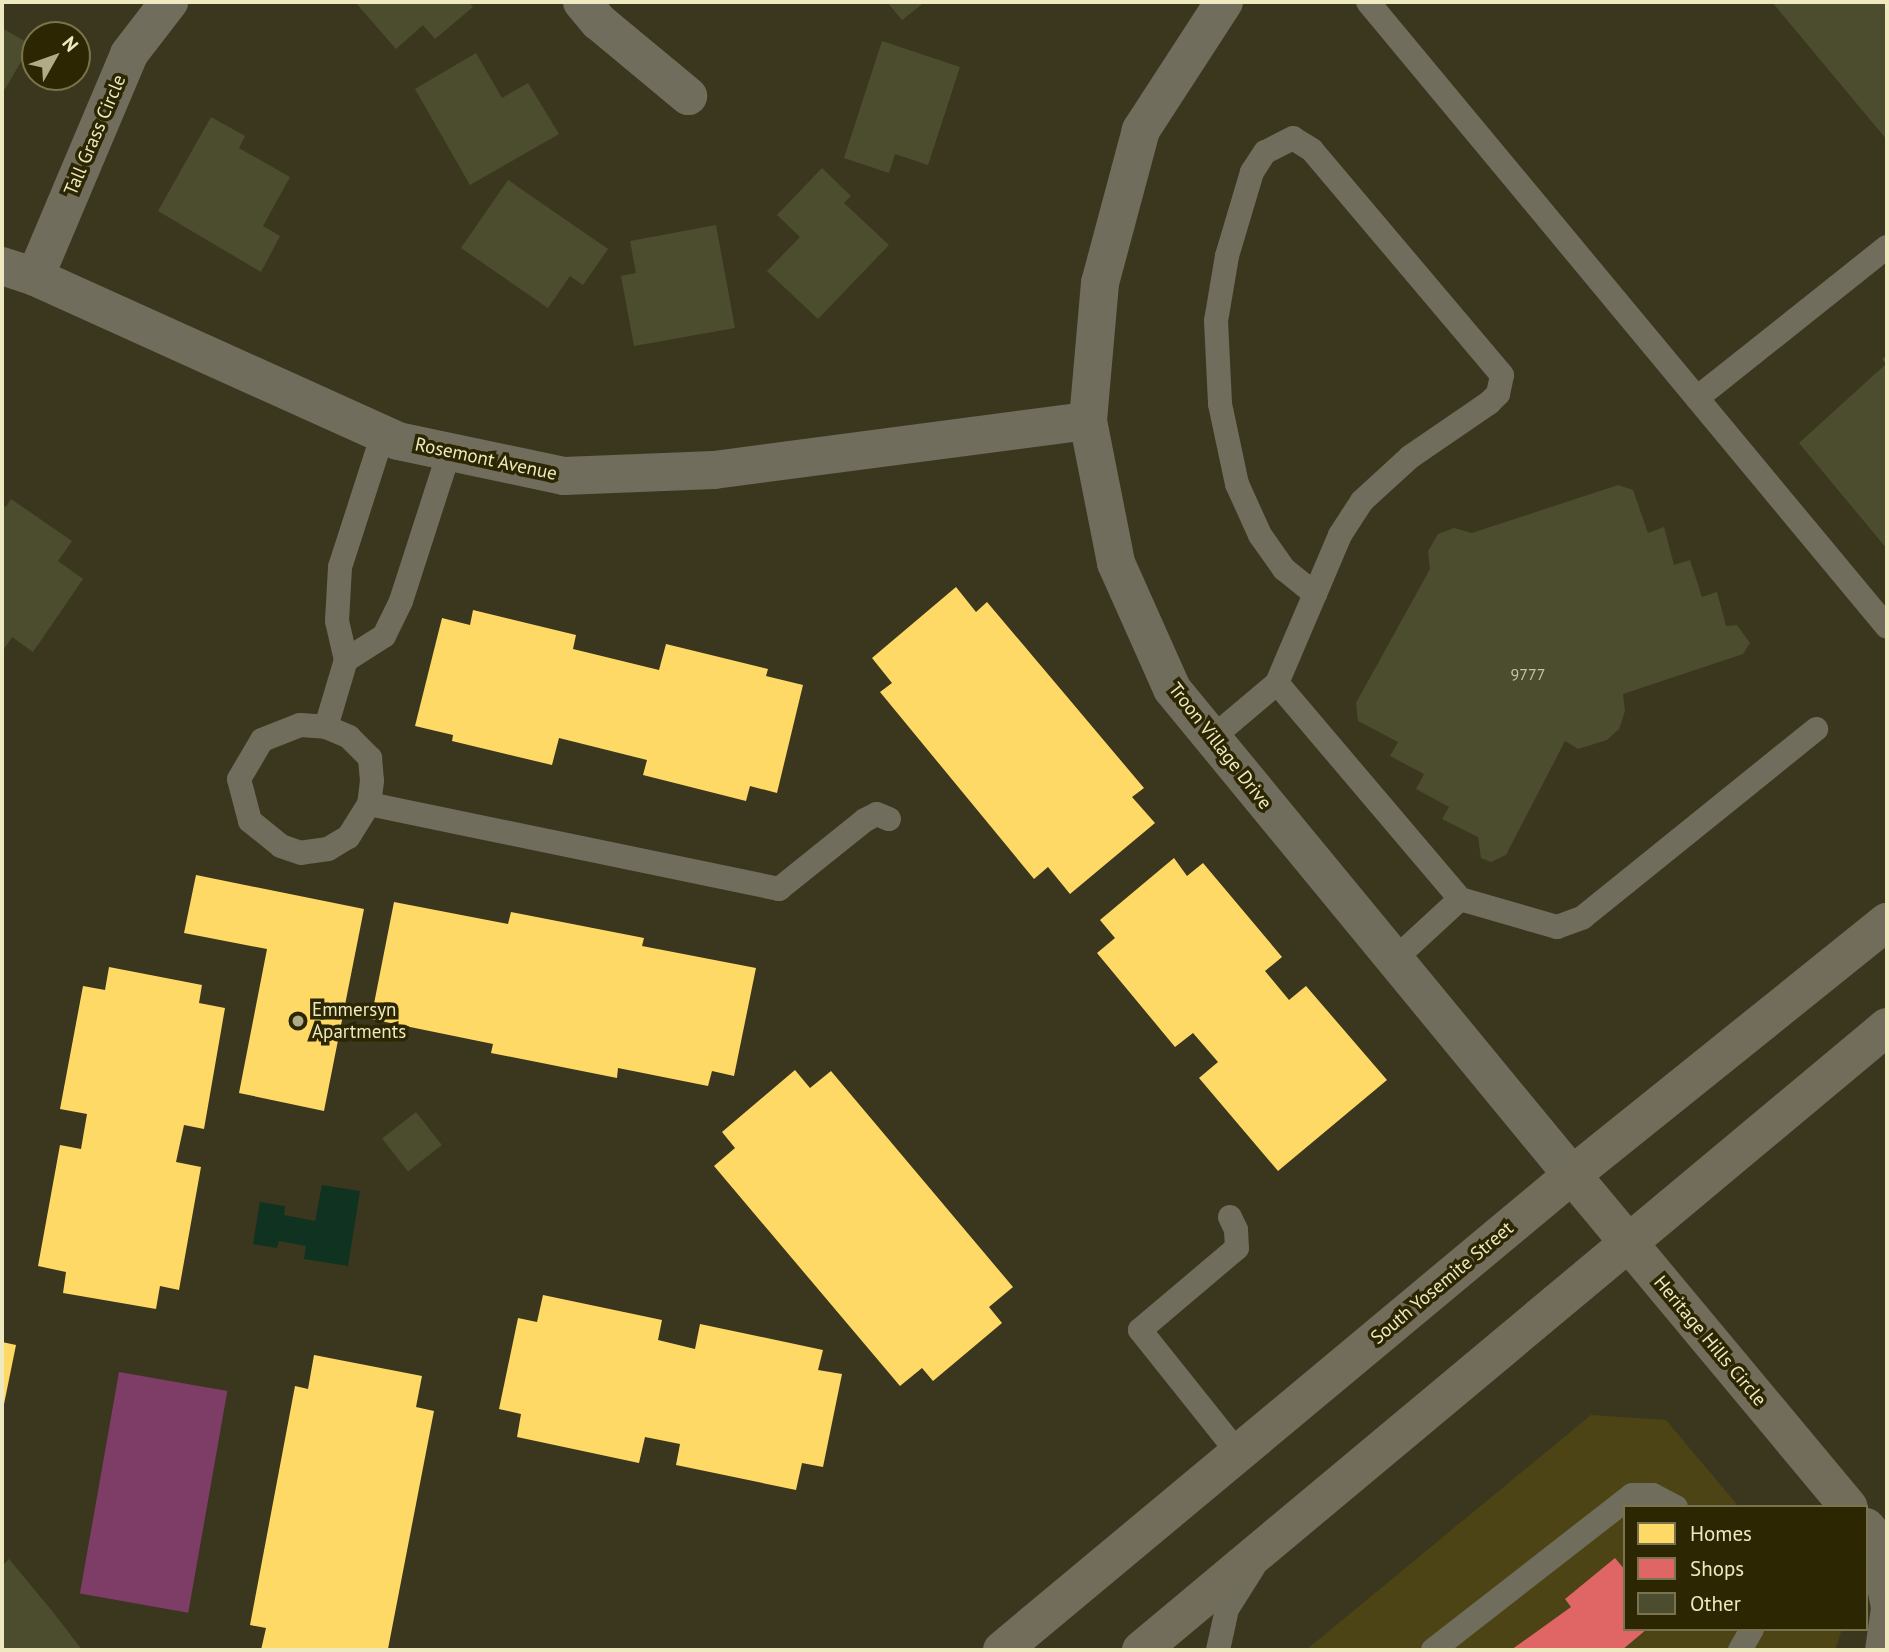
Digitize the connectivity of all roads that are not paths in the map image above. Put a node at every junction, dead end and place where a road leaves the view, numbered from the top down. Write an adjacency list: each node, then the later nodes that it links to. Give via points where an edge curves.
1 (169, 2): 7 (street, Tall Grass Circle, via 129,54)
2 (582, 2): 5 (street, via 599,22)
3 (1224, 2): 9 (street, Troon Village Drive, via 1141,130 1100,283)
4 (1368, 2): 8 (lane)
5 (688, 96)
6 (1887, 247): 8 (lane)
7 (18, 272): 10 (street, Rosemont Avenue)
8 (1697, 398): 13 (lane)
9 (1088, 421): 11 (street, Rosemont Avenue, via 714,470 564,476); 18 (street, Troon Village Drive, via 1116,563 1172,690)
10 (383, 434): 11 (street, Rosemont Avenue); 14 (lane, via 340,567 337,621)
11 (449, 452): 14 (lane, via 384,636)
12 (1315, 594): 12 (lane, via 1340,535 1362,501 1410,457 1489,403 1498,394 1502,375 1312,150 1293,138 1265,152 1252,172 1227,256 1216,321 1220,404 1237,484 1260,535 1284,569); 15 (lane)
13 (1887, 627)
14 (346, 660): 16 (lane)
15 (1277, 683): 18 (lane); 21 (lane)
16 (326, 727): 19 (lane, via 349,737 370,758); 19 (lane, via 291,727 262,740 239,779 250,821 281,846 301,853 348,837)
17 (1816, 729): 21 (lane, via 1582,918 1558,927)
18 (1212, 738): 23 (street, Troon Village Drive)
19 (369, 804): 20 (lane, via 779,889 864,820 877,814)
20 (890, 819)
21 (1460, 899): 23 (lane)
22 (1887, 922): 25 (main road, South Yosemite Street)
23 (1394, 960): 25 (street, Troon Village Drive)
24 (1887, 1027): 27 (main road)
25 (1572, 1175): 27 (main road, Heritage Hills Circle); 28 (main road, South Yosemite Street)
26 (1230, 1217): 28 (lane, via 1237,1248 1140,1330)
27 (1628, 1245): 30 (main road, Heritage Hills Circle); 33 (main road)
28 (1239, 1454): 36 (main road, South Yosemite Street)
29 (1672, 1505): 39 (lane, via 1653,1495 1632,1495)
30 (1847, 1505)
31 (1868, 1529): 34 (main road)
32 (1868, 1536): 41 (lane, via 1884,1608)
33 (1266, 1547): 37 (main road); 38 (lane, via 1227,1609)
34 (1887, 1552)
35 (1751, 1631): 40 (lane)
36 (1002, 1650)
37 (1141, 1650)
38 (1218, 1650)
39 (1433, 1650)
40 (1741, 1650)
41 (1877, 1650)

